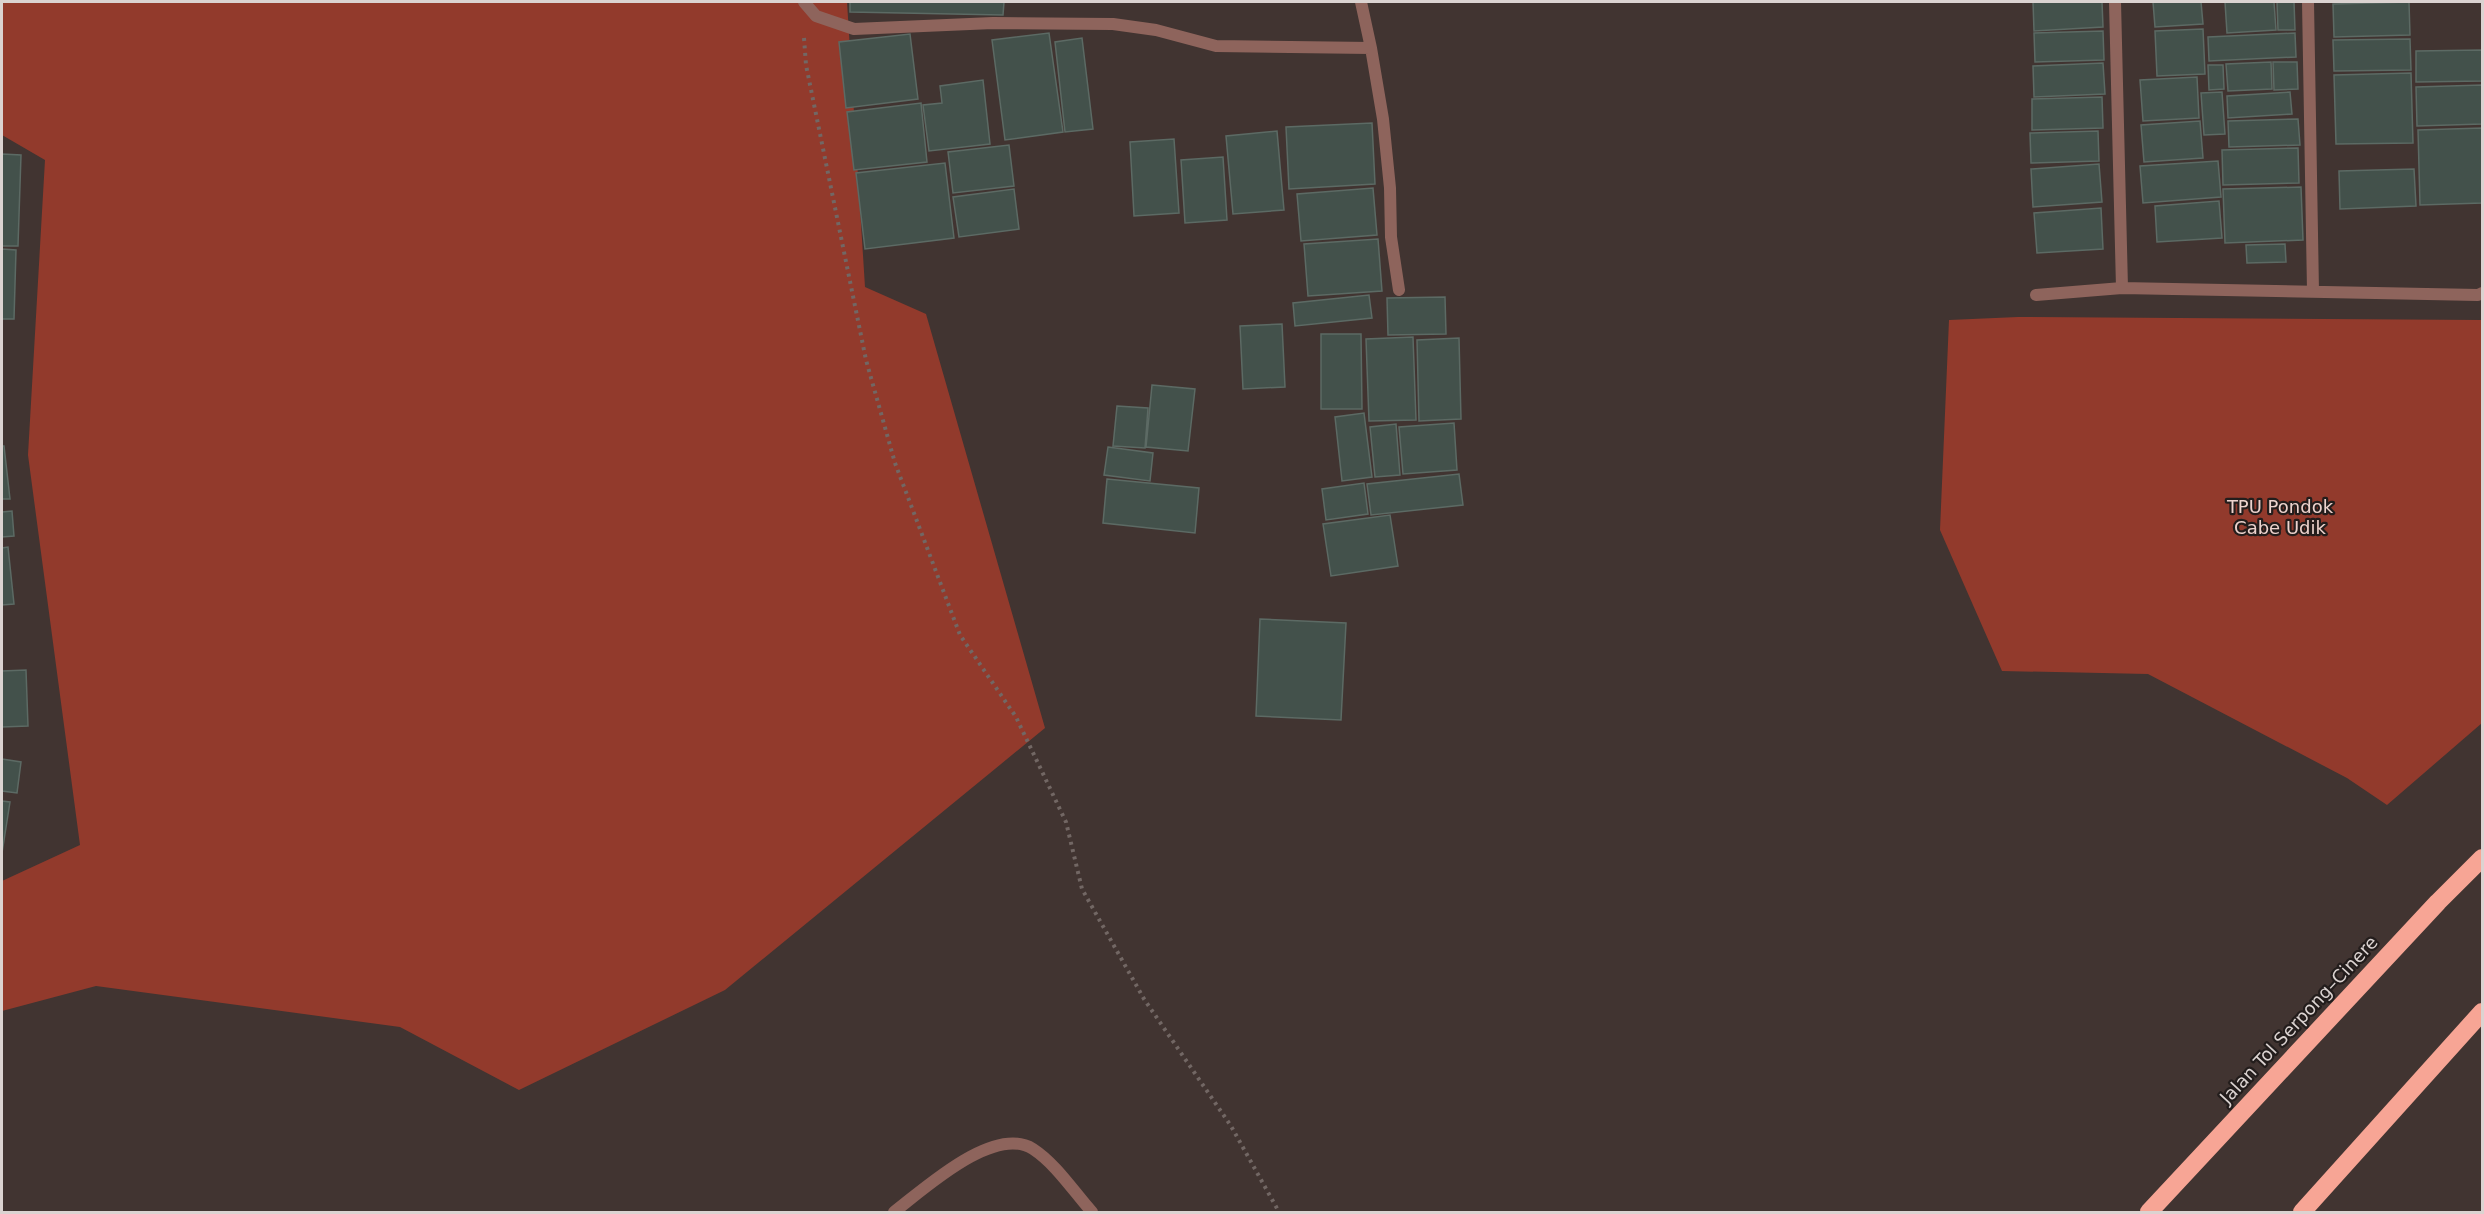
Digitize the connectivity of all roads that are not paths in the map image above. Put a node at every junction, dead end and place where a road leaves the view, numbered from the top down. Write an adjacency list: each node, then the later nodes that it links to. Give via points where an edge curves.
1 (804, 2): 5 (street, via 816,16 854,29 993,23 1113,24 1156,30 1216,46)
2 (1360, 2): 5 (street)
3 (2115, 2): 6 (street)
4 (2308, 2): 8 (street)
5 (1371, 48): 7 (street, via 1383,119 1391,237)
6 (2122, 288): 8 (street); 10 (street)
7 (1399, 290)
8 (2313, 291): 9 (street)
9 (2482, 293)
10 (2036, 295)
11 (2482, 858): 15 (highway, Jalan Tol Serpong–Cinere)
12 (2482, 1012): 16 (highway)
13 (894, 1212): 14 (street, via 947,1171 988,1147 1013,1144 1031,1148 1051,1165)
14 (1092, 1212)
15 (2149, 1212)
16 (2302, 1212)

